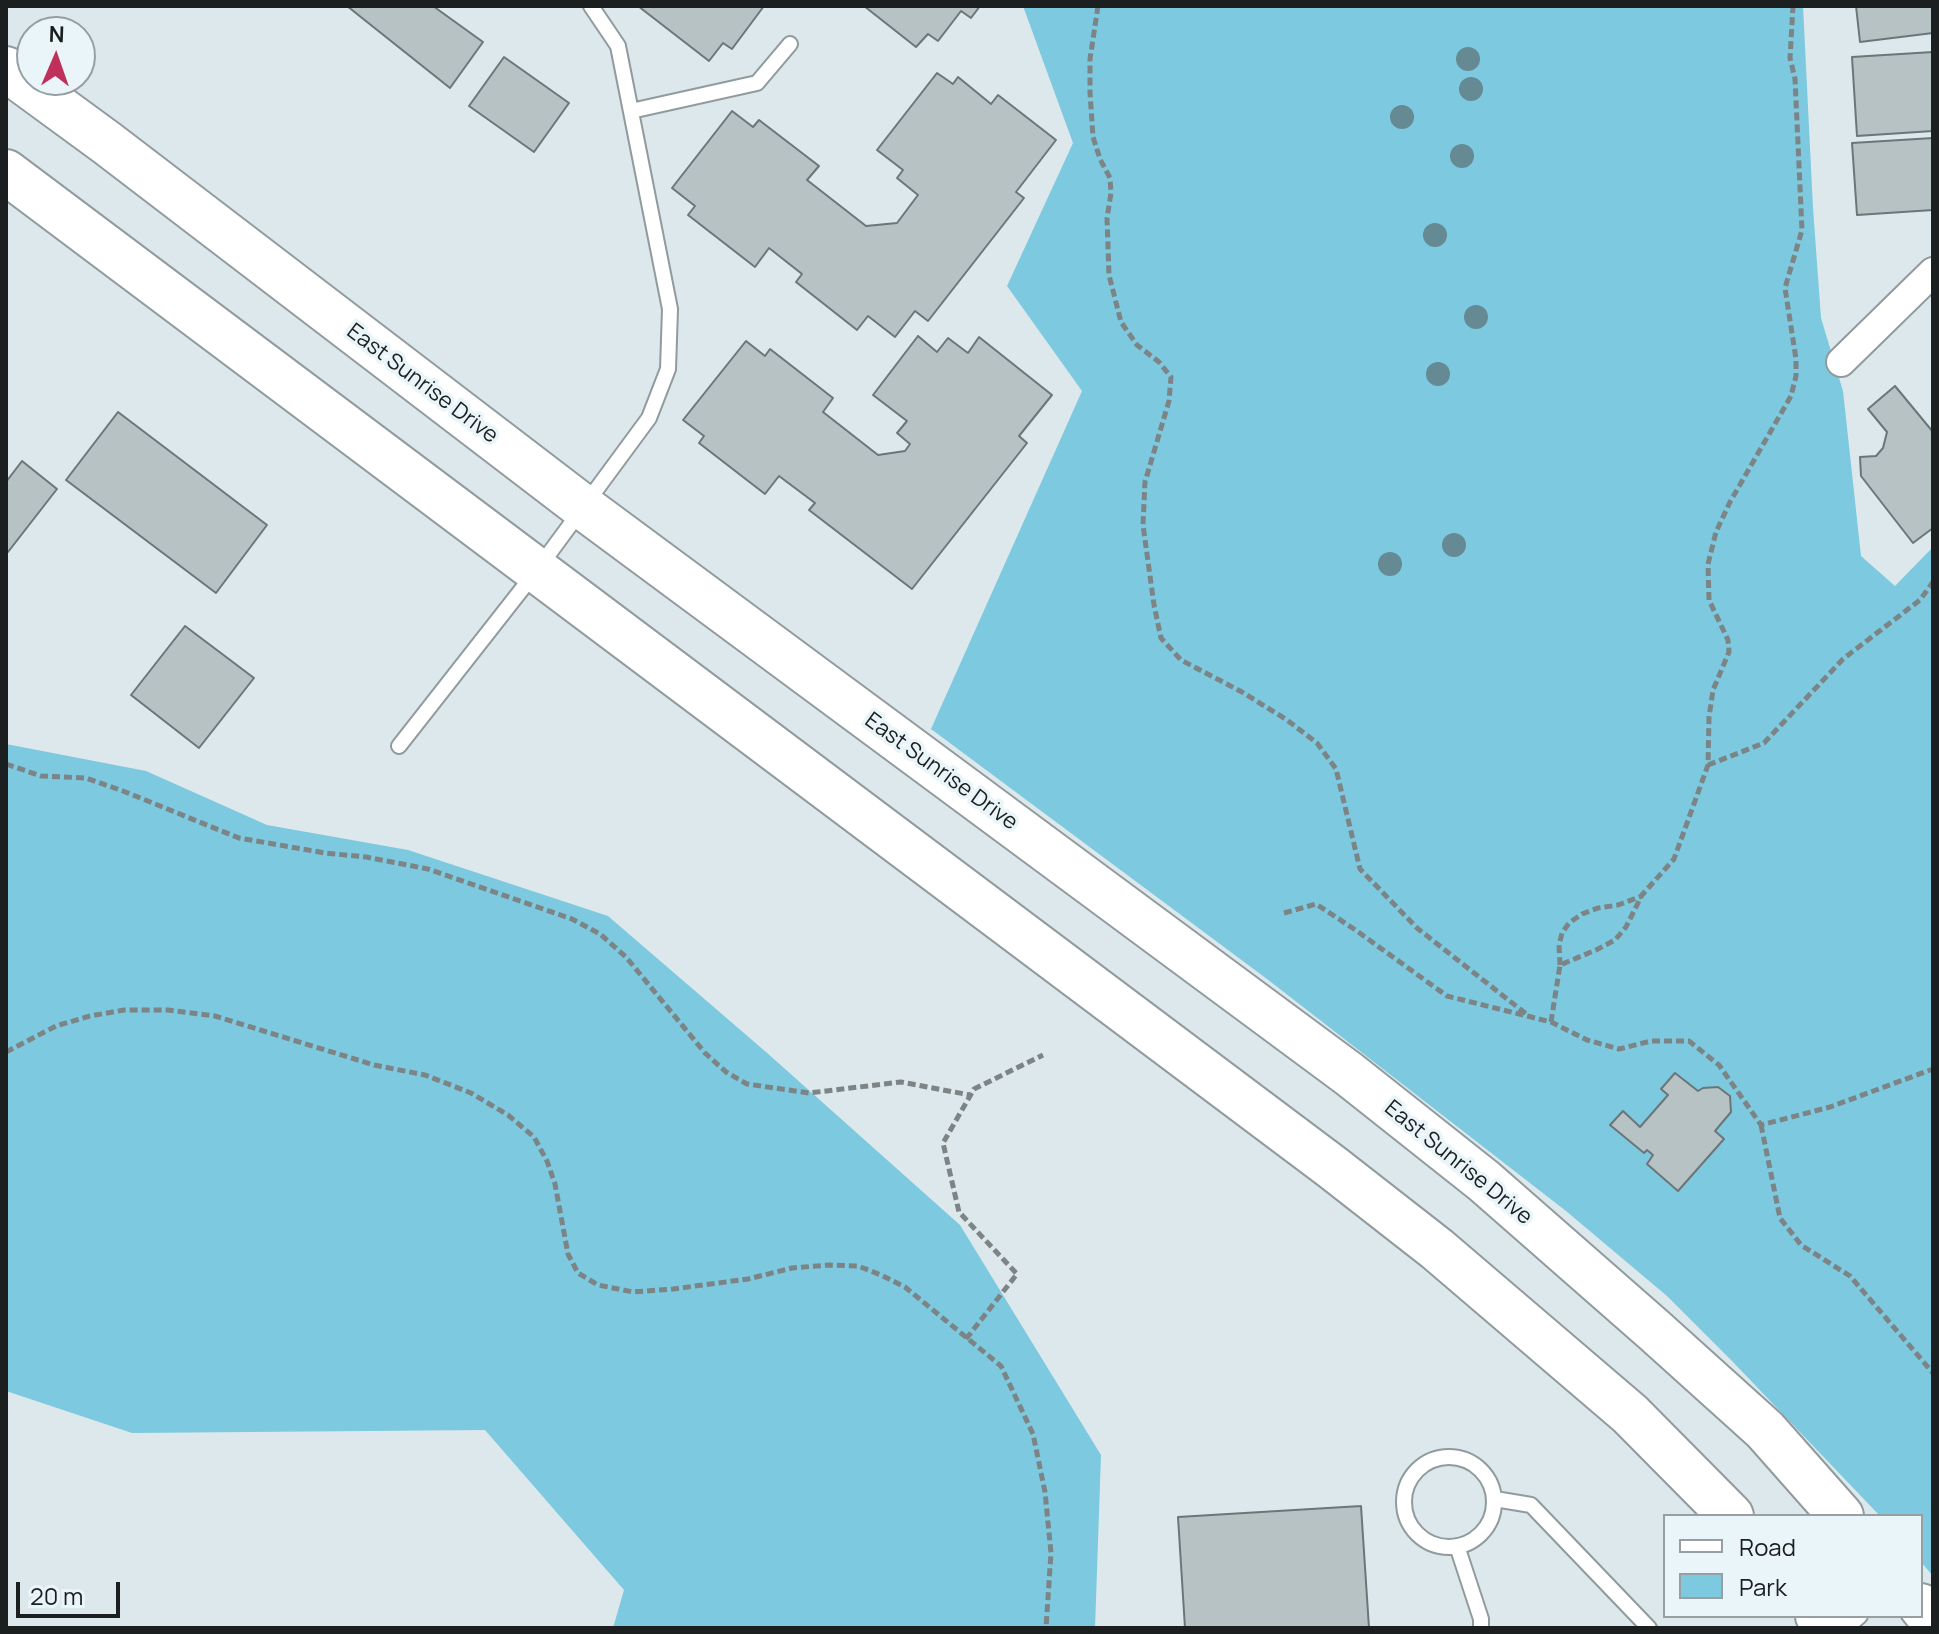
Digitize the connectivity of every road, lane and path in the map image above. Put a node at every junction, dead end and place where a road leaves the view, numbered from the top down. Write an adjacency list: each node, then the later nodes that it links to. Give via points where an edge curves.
1 (591, 6): 6 (lane, via 618,46)
2 (1098, 6): 19 (path, via 1090,93 1093,137 1110,178 1109,275 1121,322 1171,377 1145,482 1143,525 1161,638 1181,660 1242,692 1317,743 1336,769 1360,869 1417,928)
3 (1793, 6): 15 (path, via 1790,58 1802,230 1785,288 1796,376 1791,396 1730,502 1708,564 1709,600 1729,652 1713,690)
4 (790, 44): 6 (lane, via 757,83)
5 (6, 69): 10 (main road, East Sunrise Drive)
6 (631, 111): 10 (lane, via 670,309 668,369 649,418)
7 (6, 172): 11 (main road)
8 (1933, 272): 9 (street)
9 (1841, 362)
10 (583, 507): 11 (lane); 30 (main road, East Sunrise Drive, via 1279,1021 1472,1172 1765,1430)
11 (537, 570): 13 (lane); 29 (main road, via 1425,1240 1630,1414)
12 (1933, 582): 15 (path, via 1920,600 1843,659 1764,743)
13 (399, 746)
14 (6, 764): 24 (path, via 41,776 86,778 239,838 428,869 572,919 626,957 705,1053 747,1084 809,1093 901,1082)
15 (1708, 765): 16 (path, via 1674,859)
16 (1642, 895): 18 (path, via 1615,940); 18 (path, via 1569,923 1559,945)
17 (1284, 913): 19 (path, via 1316,904 1447,996)
18 (1560, 965): 20 (path)
19 (1530, 1017): 20 (path)
20 (1551, 1022): 25 (path, via 1619,1049 1651,1041 1689,1041 1719,1065)
21 (6, 1052): 26 (path, via 56,1026 90,1016 168,1010 215,1016 374,1065 425,1075 471,1093 534,1137 555,1184 568,1254 578,1273 598,1285 633,1292 748,1279 792,1268 858,1266 905,1287)
22 (1043, 1055): 24 (path)
23 (1933, 1069): 25 (path, via 1830,1107)
24 (970, 1095): 26 (path, via 943,1143 959,1212 1017,1274)
25 (1761, 1125): 27 (path, via 1780,1218 1801,1245 1850,1276)
26 (966, 1339): 33 (path, via 1001,1366 1033,1434 1051,1553)
27 (1933, 1373)
28 (1495, 1499): 31 (lane, via 1481,1534); 31 (lane, via 1491,1484 1470,1462 1439,1458 1416,1471 1405,1493 1410,1526 1442,1547); 35 (lane, via 1531,1505)
29 (1729, 1514)
30 (1839, 1514)
31 (1457, 1546): 32 (lane)
32 (1481, 1623): 34 (lane)
33 (1046, 1628)
34 (1498, 1628)
35 (1649, 1628)

